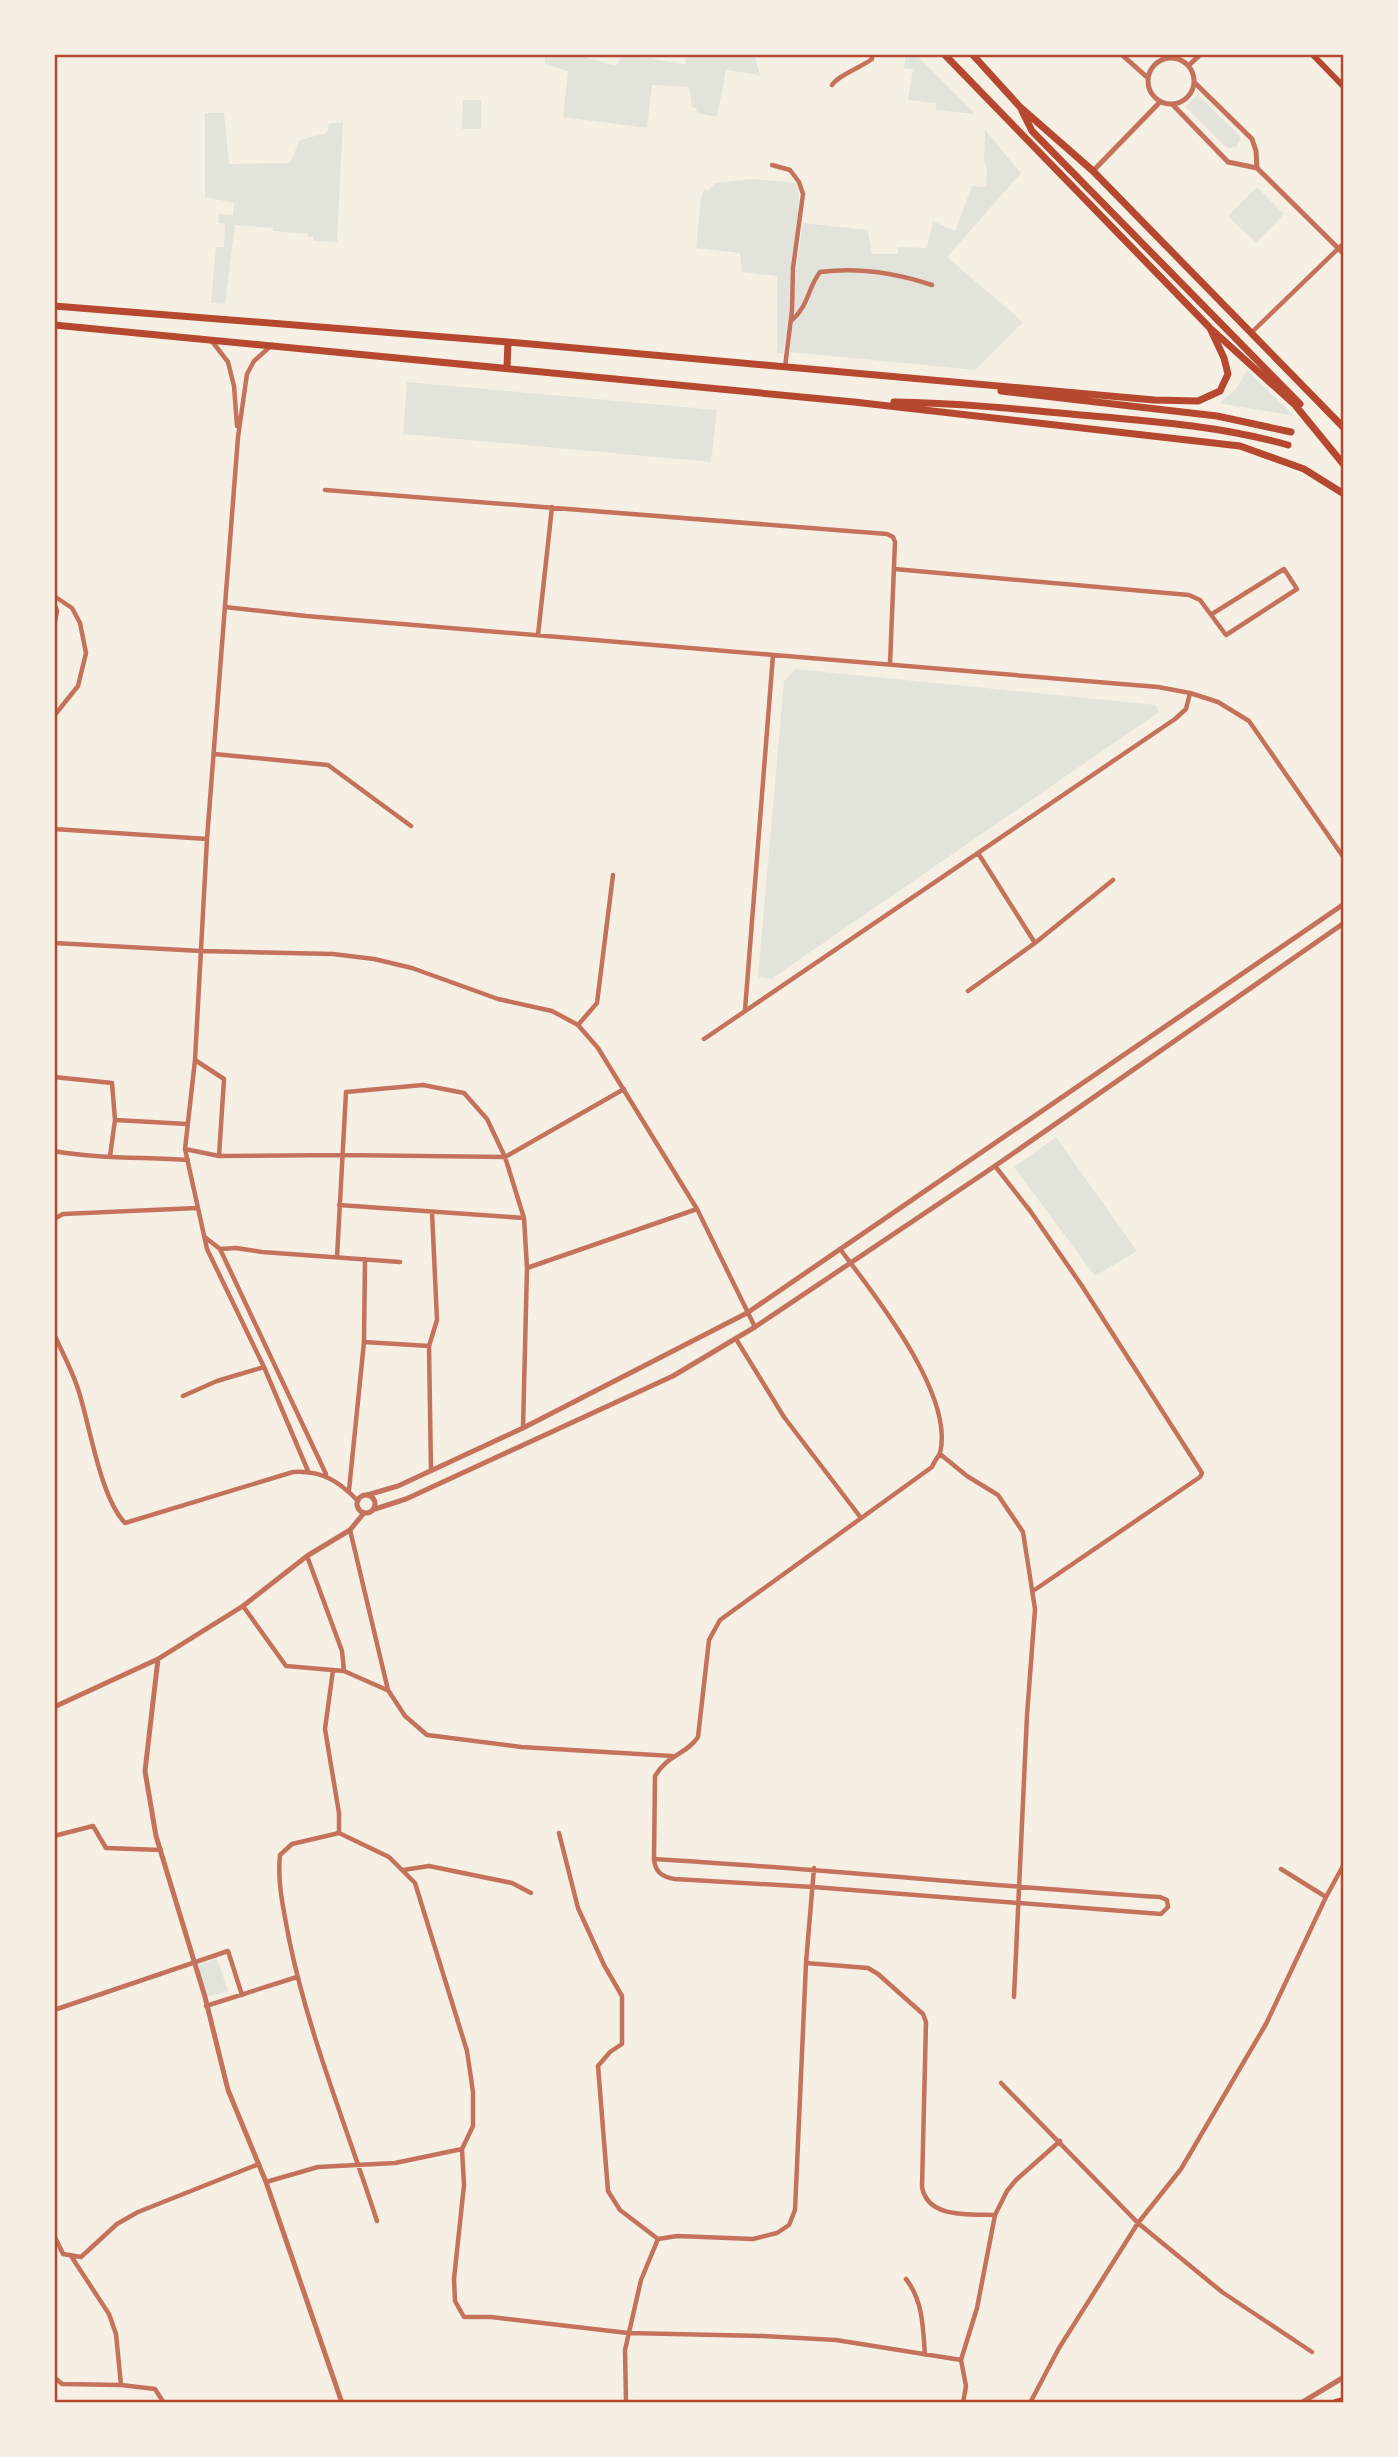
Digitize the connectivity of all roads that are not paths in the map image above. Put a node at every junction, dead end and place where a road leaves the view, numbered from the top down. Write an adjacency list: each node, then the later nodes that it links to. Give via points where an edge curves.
1 (872, 54): 11 (street, via 861,68 836,78)
2 (944, 54): 26 (main road)
3 (972, 54): 15 (main road)
4 (1121, 54): 9 (street)
5 (1201, 54): 8 (street)
6 (1312, 54): 12 (main road)
7 (1167, 56): 8 (street); 9 (street)
8 (1189, 65): 10 (street)
9 (1148, 78): 13 (street, via 1150,92)
10 (1195, 83): 14 (street, via 1190,96); 17 (street, via 1252,139)
11 (832, 85)
12 (1344, 87)
13 (1160, 102): 14 (street); 18 (street)
14 (1173, 105): 17 (street, via 1228,162)
15 (1020, 107): 18 (main road); 35 (main road, via 1032,131)
16 (772, 164): 24 (street, via 790,170 803,194)
17 (1257, 168): 20 (street)
18 (1093, 171): 27 (main road)
19 (1344, 243): 20 (street)
20 (1338, 248): 21 (street); 27 (street)
21 (1344, 254)
22 (932, 285): 24 (street, via 901,275 839,269 820,272 801,313)
23 (54, 306): 29 (main road)
24 (790, 322): 32 (street)
25 (54, 324): 28 (main road)
26 (1210, 328): 33 (main road, via 1228,374 1220,391 1198,401); 40 (main road, via 1295,405)
27 (1252, 332): 36 (main road)
28 (210, 340): 30 (main road); 38 (street, via 229,362)
29 (508, 342): 31 (main road); 32 (main road)
30 (272, 344): 31 (main road); 38 (street, via 247,374)
31 (507, 367): 34 (main road)
32 (785, 368): 33 (main road)
33 (914, 379): 37 (main road, via 1217,416)
34 (854, 402): 39 (main road, via 943,403 1151,421 1249,434); 42 (main road, via 1240,446 1304,469)
35 (1300, 404)
36 (1344, 428)
37 (1291, 432)
38 (238, 437): 47 (street)
39 (1288, 445)
40 (1344, 465)
41 (325, 490): 43 (street)
42 (1344, 494)
43 (552, 507): 44 (street, via 887,534 895,542); 50 (street)
44 (894, 569): 48 (street, via 1189,595); 52 (street)
45 (54, 596): 54 (street, via 72,608 86,653 78,686)
46 (54, 603): 49 (street)
47 (225, 607): 50 (street); 55 (street)
48 (1212, 614): 48 (street, via 1284,569 1297,589 1226,635)
49 (54, 627)
50 (538, 635): 51 (street)
51 (773, 655): 52 (street); 69 (street)
52 (890, 664): 53 (street)
53 (1190, 693): 59 (street, via 1186,709 1175,719); 60 (street, via 1218,702 1249,721)
54 (54, 716)
55 (214, 754): 56 (street, via 328,765); 58 (street)
56 (411, 826)
57 (54, 830): 58 (street)
58 (207, 839): 67 (street)
59 (978, 853): 66 (street); 69 (street)
60 (1344, 858)
61 (613, 875): 70 (street, via 597,1003)
62 (1113, 880): 66 (street)
63 (1344, 904): 93 (street)
64 (1344, 923): 84 (street)
65 (54, 943): 67 (street)
66 (1035, 943): 68 (street)
67 (201, 951): 70 (street, via 374,959 498,999 552,1011); 72 (street)
68 (968, 991)
69 (745, 1011): 71 (street)
70 (578, 1025): 74 (street)
71 (704, 1038)
72 (195, 1060): 76 (street); 81 (street, via 224,1079)
73 (54, 1077): 75 (street, via 112,1083)
74 (624, 1089): 82 (street); 87 (street)
75 (115, 1120): 76 (street); 80 (street)
76 (187, 1124): 77 (street)
77 (186, 1149): 81 (street); 83 (street)
78 (54, 1152): 80 (street)
79 (342, 1155): 81 (street); 82 (street); 82 (street, via 346,1092 423,1085 464,1093 487,1119); 85 (street)
80 (110, 1156): 83 (street)
81 (219, 1156)
82 (505, 1157): 89 (street)
83 (188, 1160): 86 (street)
84 (995, 1167): 97 (street); 120 (street, via 1082,1286 1202,1473)
85 (340, 1205): 88 (street); 94 (street)
86 (197, 1208): 90 (street, via 63,1214); 91 (street)
87 (697, 1209): 98 (street); 99 (street)
88 (432, 1212): 89 (street); 104 (street, via 438,1320)
89 (524, 1218): 98 (street)
90 (54, 1219)
91 (205, 1237): 92 (street); 105 (street, via 207,1250)
92 (220, 1249): 94 (street); 111 (street)
93 (841, 1249): 97 (street); 99 (street)
94 (337, 1257): 95 (street)
95 (365, 1259): 96 (street); 103 (street)
96 (400, 1262)
97 (852, 1264): 100 (street); 108 (street, via 916,1357 939,1412)
98 (527, 1268): 107 (street)
99 (747, 1312): 100 (street); 107 (street)
100 (755, 1327): 102 (street)
101 (54, 1334): 109 (street, via 78,1387 107,1490 125,1523)
102 (736, 1339): 115 (street, via 673,1376); 117 (street, via 784,1417)
103 (364, 1342): 104 (street); 112 (street)
104 (429, 1346): 110 (street)
105 (264, 1367): 106 (street); 109 (street)
106 (183, 1396)
107 (523, 1428): 110 (street)
108 (940, 1454): 117 (street, via 932,1466); 120 (street, via 998,1495 1023,1532)
109 (308, 1471): 111 (street)
110 (431, 1471): 113 (street)
111 (326, 1475): 112 (street)
112 (349, 1491): 114 (street)
113 (367, 1495): 114 (street); 115 (street, via 375,1500)
114 (358, 1501): 116 (street)
115 (374, 1509): 116 (street)
116 (364, 1513): 118 (street)
117 (861, 1518): 127 (street, via 720,1620 709,1640 698,1737)
118 (350, 1530): 119 (street); 125 (street)
119 (307, 1556): 121 (street); 124 (street, via 342,1651)
120 (1033, 1592): 138 (street)
121 (243, 1606): 122 (street); 123 (street, via 286,1666)
122 (158, 1659): 126 (street); 131 (street, via 145,1771)
123 (333, 1670): 124 (street); 128 (street, via 326,1729)
124 (344, 1671): 125 (street)
125 (388, 1690): 127 (street, via 405,1717 427,1735 521,1747)
126 (54, 1707)
127 (673, 1756): 132 (street, via 655,1776)
128 (340, 1833): 136 (street, via 389,1857); 144 (street, via 292,1844 280,1855 278,1878)
129 (559, 1833): 159 (street, via 578,1908 622,1996 622,2044 598,2066 608,2191 620,2210)
130 (54, 1836): 131 (street, via 93,1826 106,1848)
131 (161, 1850): 142 (street)
132 (654, 1859): 134 (street); 137 (street, via 657,1871 668,1878)
133 (1344, 1864): 140 (street)
134 (814, 1868): 137 (street); 138 (street)
135 (1281, 1869): 140 (street)
136 (402, 1870): 139 (street, via 442,1868 512,1882); 151 (street, via 415,1883 467,2051 473,2126)
137 (813, 1887): 141 (street); 143 (street)
138 (1021, 1888): 141 (street); 141 (street, via 1160,1897 1167,1900 1168,1907 1161,1914)
139 (531, 1893)
140 (1326, 1898): 157 (street, via 1266,2024 1181,2169)
141 (1020, 1904): 146 (street)
142 (194, 1961): 145 (street, via 228,1951); 147 (street); 148 (street)
143 (806, 1963): 155 (street, via 867,1968 922,2014 926,2022 923,2195 946,2212); 159 (street, via 795,2210 789,2225 753,2239)
144 (297, 1977): 145 (street); 153 (street)
145 (242, 1995): 147 (street)
146 (1014, 1997)
147 (206, 2006): 152 (street, via 228,2090)
148 (54, 2010)
149 (1001, 2083): 150 (street)
150 (1060, 2141): 155 (street, via 1016,2180); 157 (street)
151 (463, 2149): 153 (street, via 395,2163); 162 (street, via 454,2279 455,2301 464,2317)
152 (259, 2164): 154 (street); 160 (street, via 138,2211 80,2257)
153 (357, 2164): 154 (street, via 318,2167); 156 (street)
154 (266, 2182): 171 (street)
155 (995, 2216): 165 (street)
156 (377, 2221)
157 (1138, 2223): 163 (street, via 1222,2292); 174 (street)
158 (54, 2235): 160 (street, via 63,2255)
159 (658, 2239): 162 (street, via 640,2280)
160 (71, 2256): 168 (street, via 109,2314 116,2334)
161 (906, 2278): 164 (street, via 922,2313)
162 (628, 2333): 164 (street, via 836,2340); 172 (street)
163 (1312, 2351)
164 (925, 2355): 165 (street)
165 (961, 2361): 173 (street, via 966,2386)
166 (54, 2376): 168 (street, via 62,2384)
167 (1344, 2376): 175 (street)
168 (121, 2385): 170 (street, via 155,2389)
169 (1344, 2401): 176 (highway)
170 (164, 2403)
171 (342, 2403)
172 (626, 2403)
173 (963, 2403)
174 (1030, 2403)
175 (1301, 2403)
176 (1336, 2403)

